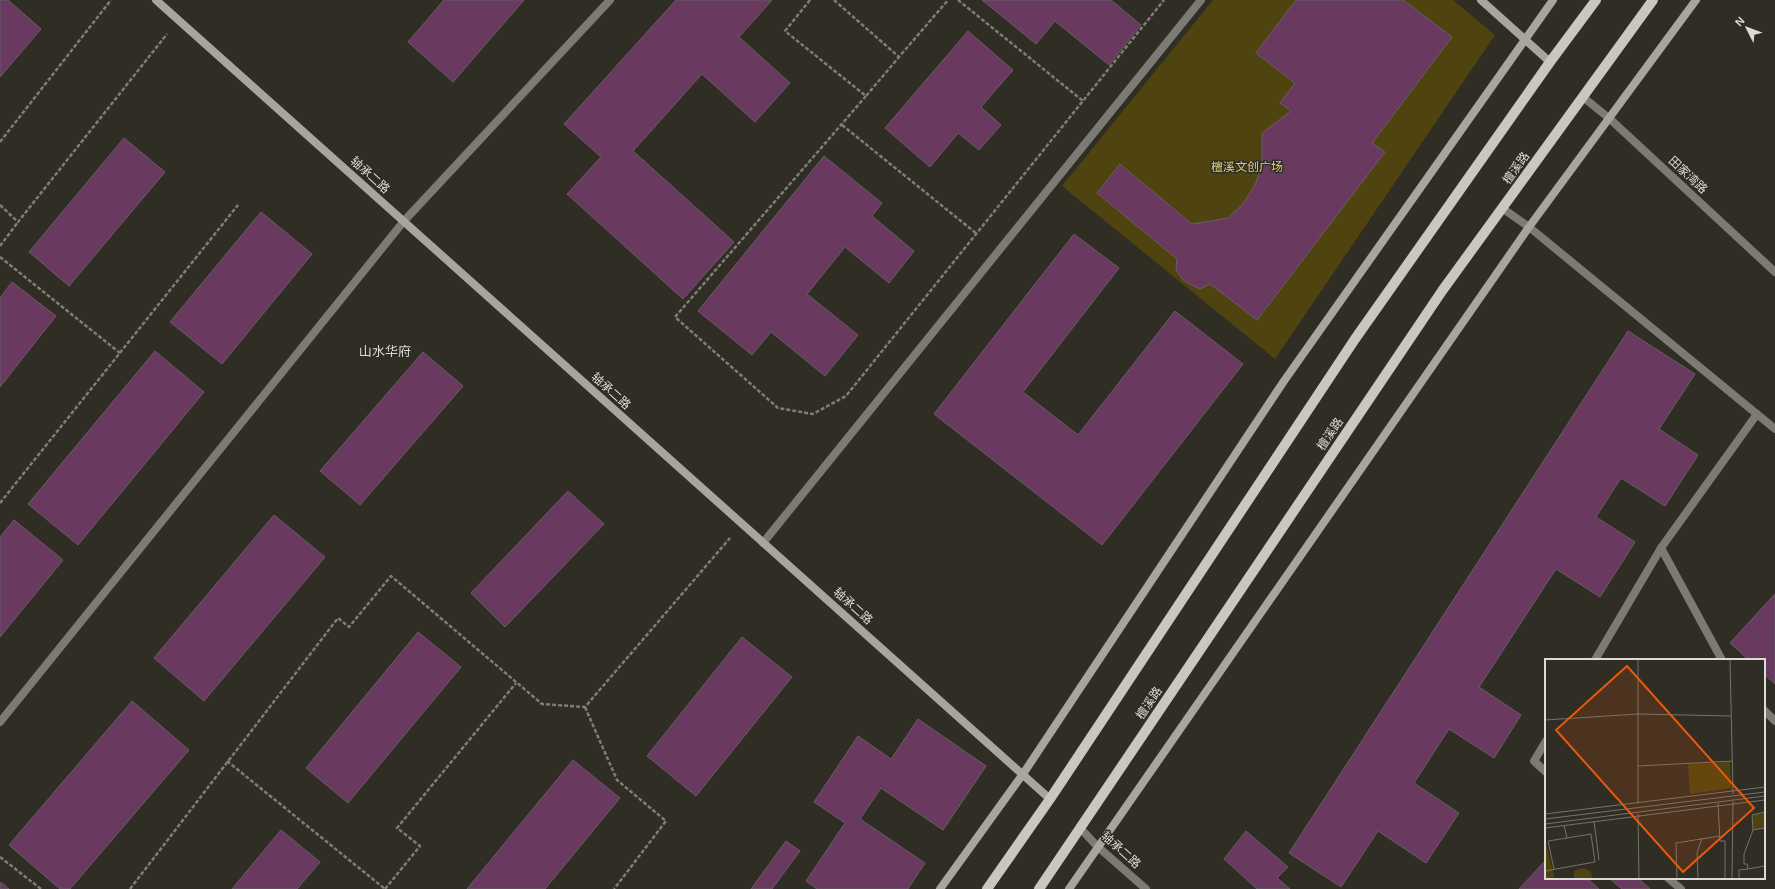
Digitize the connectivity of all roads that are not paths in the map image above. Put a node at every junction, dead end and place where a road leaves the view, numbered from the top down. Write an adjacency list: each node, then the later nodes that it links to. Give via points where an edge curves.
1 (156, 0): 14 (street, 轴承二路)
2 (610, 0): 14 (street)
3 (1201, 0): 19 (street)
4 (1481, 0): 9 (street)
5 (1554, 0): 9 (street)
6 (1596, 0): 10 (main road)
7 (1653, 0): 11 (main road, 檀溪路)
8 (1696, 0): 12 (street)
9 (1526, 39): 10 (street); 28 (street, via 1284,381)
10 (1550, 62): 29 (main road, via 1355,339)
11 (1583, 97): 12 (street, 田家湾路); 13 (main road, 檀溪路)
12 (1610, 119): 15 (street); 16 (street, 田家湾路)
13 (1502, 208): 15 (street); 30 (main road, 檀溪路, via 1395,359)
14 (404, 222): 19 (street, 轴承二路); 25 (street)
15 (1529, 227): 17 (street); 31 (street)
16 (1775, 272)
17 (1756, 414): 18 (street); 20 (street)
18 (1775, 429)
19 (763, 543): 28 (street, 轴承二路)
20 (1661, 548): 21 (street); 22 (street)
21 (1595, 659)
22 (1721, 659)
23 (1765, 711): 24 (street)
24 (1775, 721)
25 (0, 722)
26 (1545, 743): 27 (street, via 1534,761)
27 (1545, 771)
28 (1023, 774): 29 (street, 轴承二路); 33 (street)
29 (1050, 799): 34 (main road)
30 (1081, 829): 31 (street, 轴承二路); 35 (main road, 檀溪路)
31 (1097, 846): 36 (street); 37 (street, 轴承二路)
32 (1669, 879): 38 (street)
33 (940, 889)
34 (987, 889)
35 (1039, 889)
36 (1068, 889)
37 (1146, 889)
38 (1681, 889)

